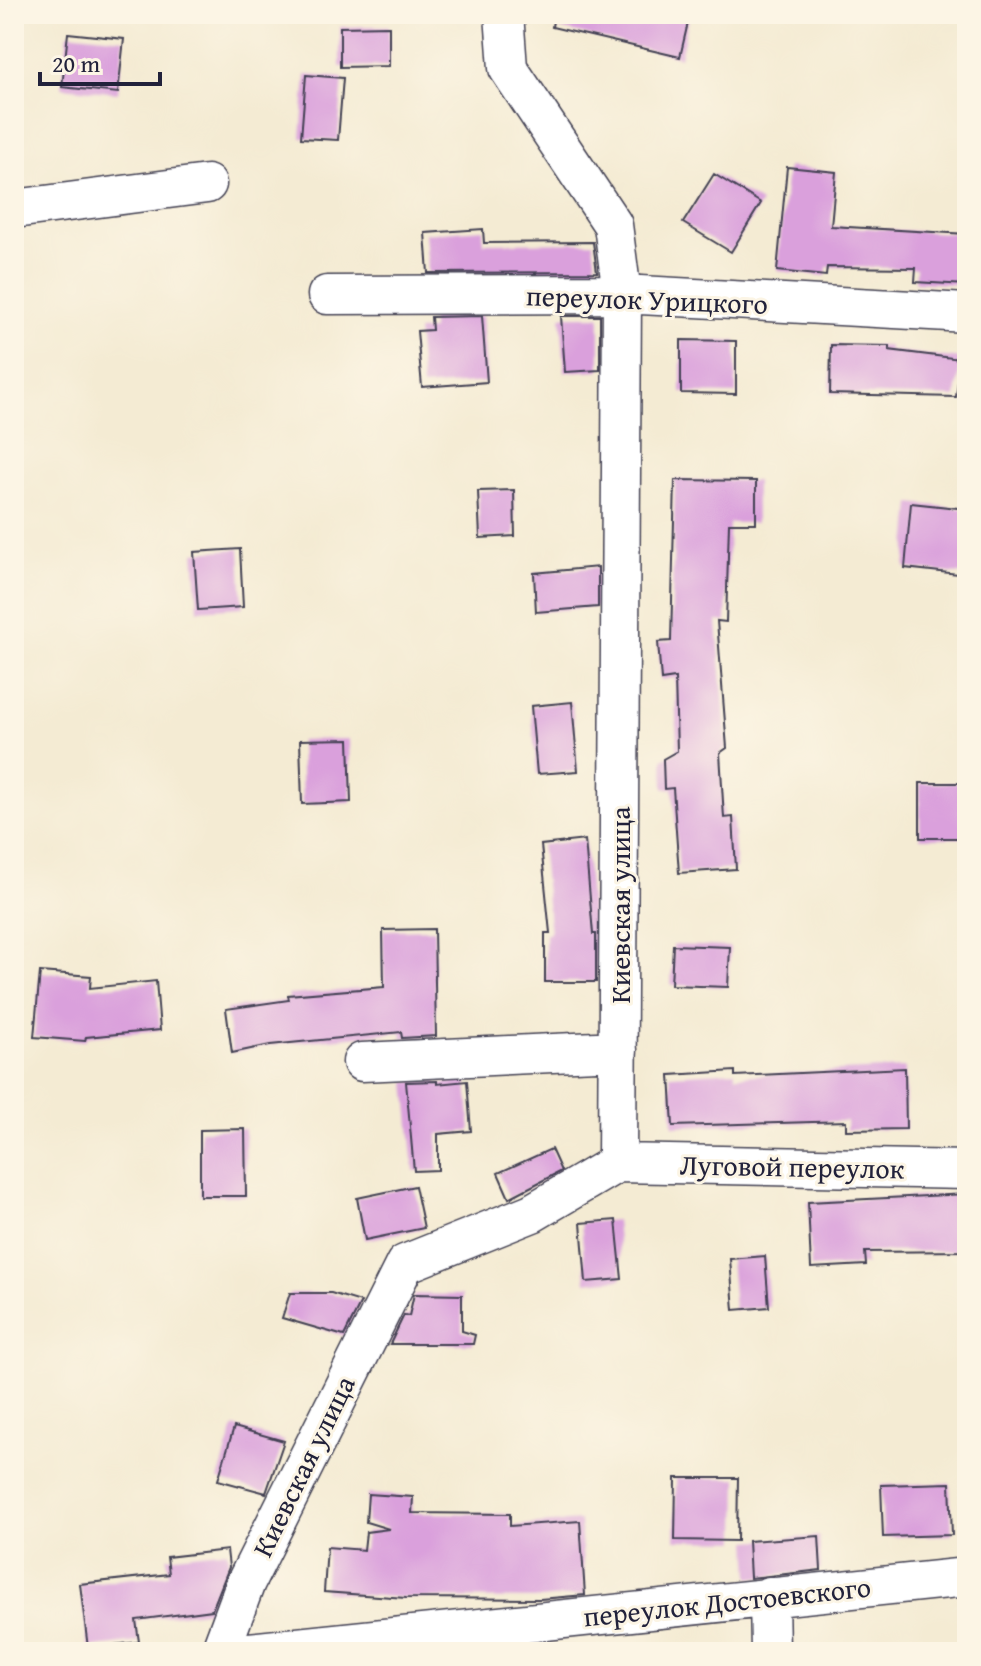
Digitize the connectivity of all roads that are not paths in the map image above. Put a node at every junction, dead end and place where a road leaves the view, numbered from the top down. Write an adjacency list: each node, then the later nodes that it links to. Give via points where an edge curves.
1 (504, 14): 4 (street, Киевская улица, via 508,68 613,225)
2 (207, 184): 3 (street)
3 (14, 209)
4 (622, 294): 5 (street, переулок Урицкого); 6 (street, переулок Урицкого); 7 (street, Киевская улица)
5 (327, 295)
6 (967, 313)
7 (618, 1050): 8 (street); 9 (street, Киевская улица)
8 (362, 1062)
9 (617, 1163): 10 (street, Луговой переулок); 13 (street, Киевская улица, via 532,1213 405,1264 246,1582)
10 (967, 1170)
11 (967, 1577): 12 (street, переулок Достоевского)
12 (769, 1596): 14 (street, переулок Достоевского); 15 (street)
13 (220, 1652)
14 (249, 1652)
15 (770, 1652)

